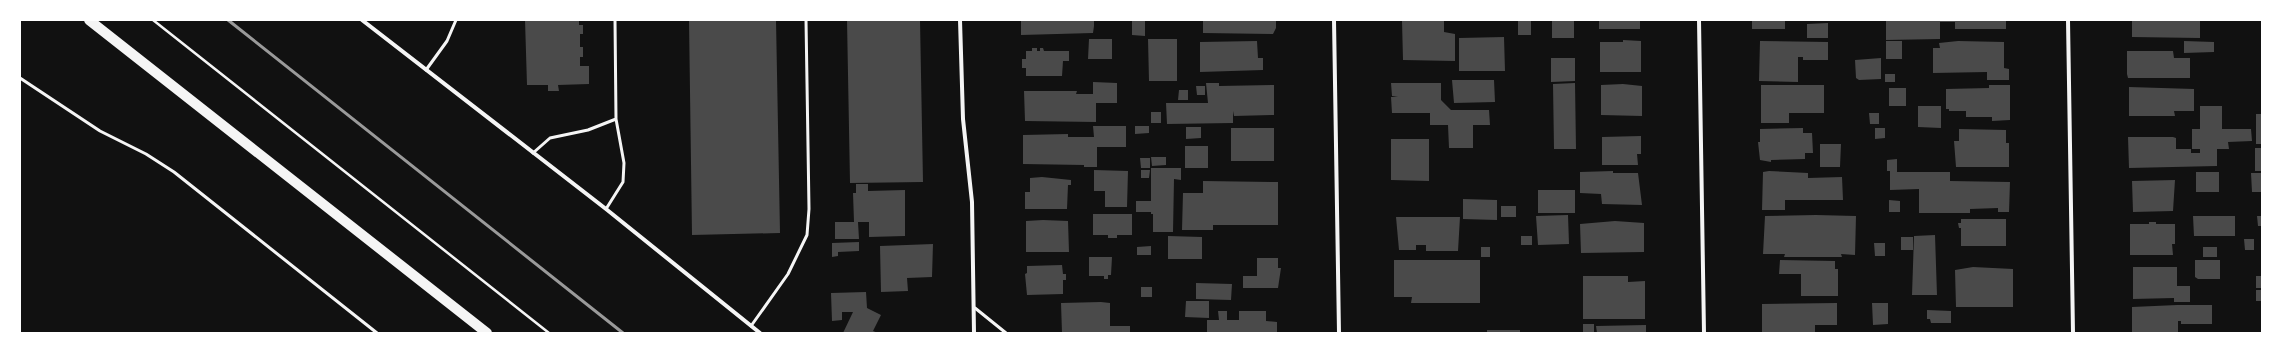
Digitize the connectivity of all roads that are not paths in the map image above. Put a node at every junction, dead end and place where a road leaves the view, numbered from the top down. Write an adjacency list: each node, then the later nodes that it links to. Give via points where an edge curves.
1 (90, 20): 18 (main road)
2 (362, 20): 10 (street)
3 (456, 20): 10 (lane, via 447,41)
4 (615, 20): 12 (lane)
5 (806, 20): 16 (lane, via 809,208 807,235 788,274)
6 (960, 20): 15 (street, via 963,119 972,202)
7 (1334, 20): 22 (street)
8 (1699, 20): 23 (street)
9 (2068, 20): 24 (street)
10 (426, 70): 13 (street)
11 (20, 78): 17 (lane, via 100,131 146,154 174,172)
12 (616, 119): 13 (lane, via 588,130 550,138); 14 (lane, via 624,163 622,182)
13 (533, 153): 14 (street)
14 (606, 209): 16 (street)
15 (975, 308): 20 (street); 21 (lane)
16 (751, 326): 19 (street)
17 (377, 333)
18 (487, 333)
19 (760, 333)
20 (974, 333)
21 (1006, 333)
22 (1339, 333)
23 (1704, 333)
24 (2073, 333)

